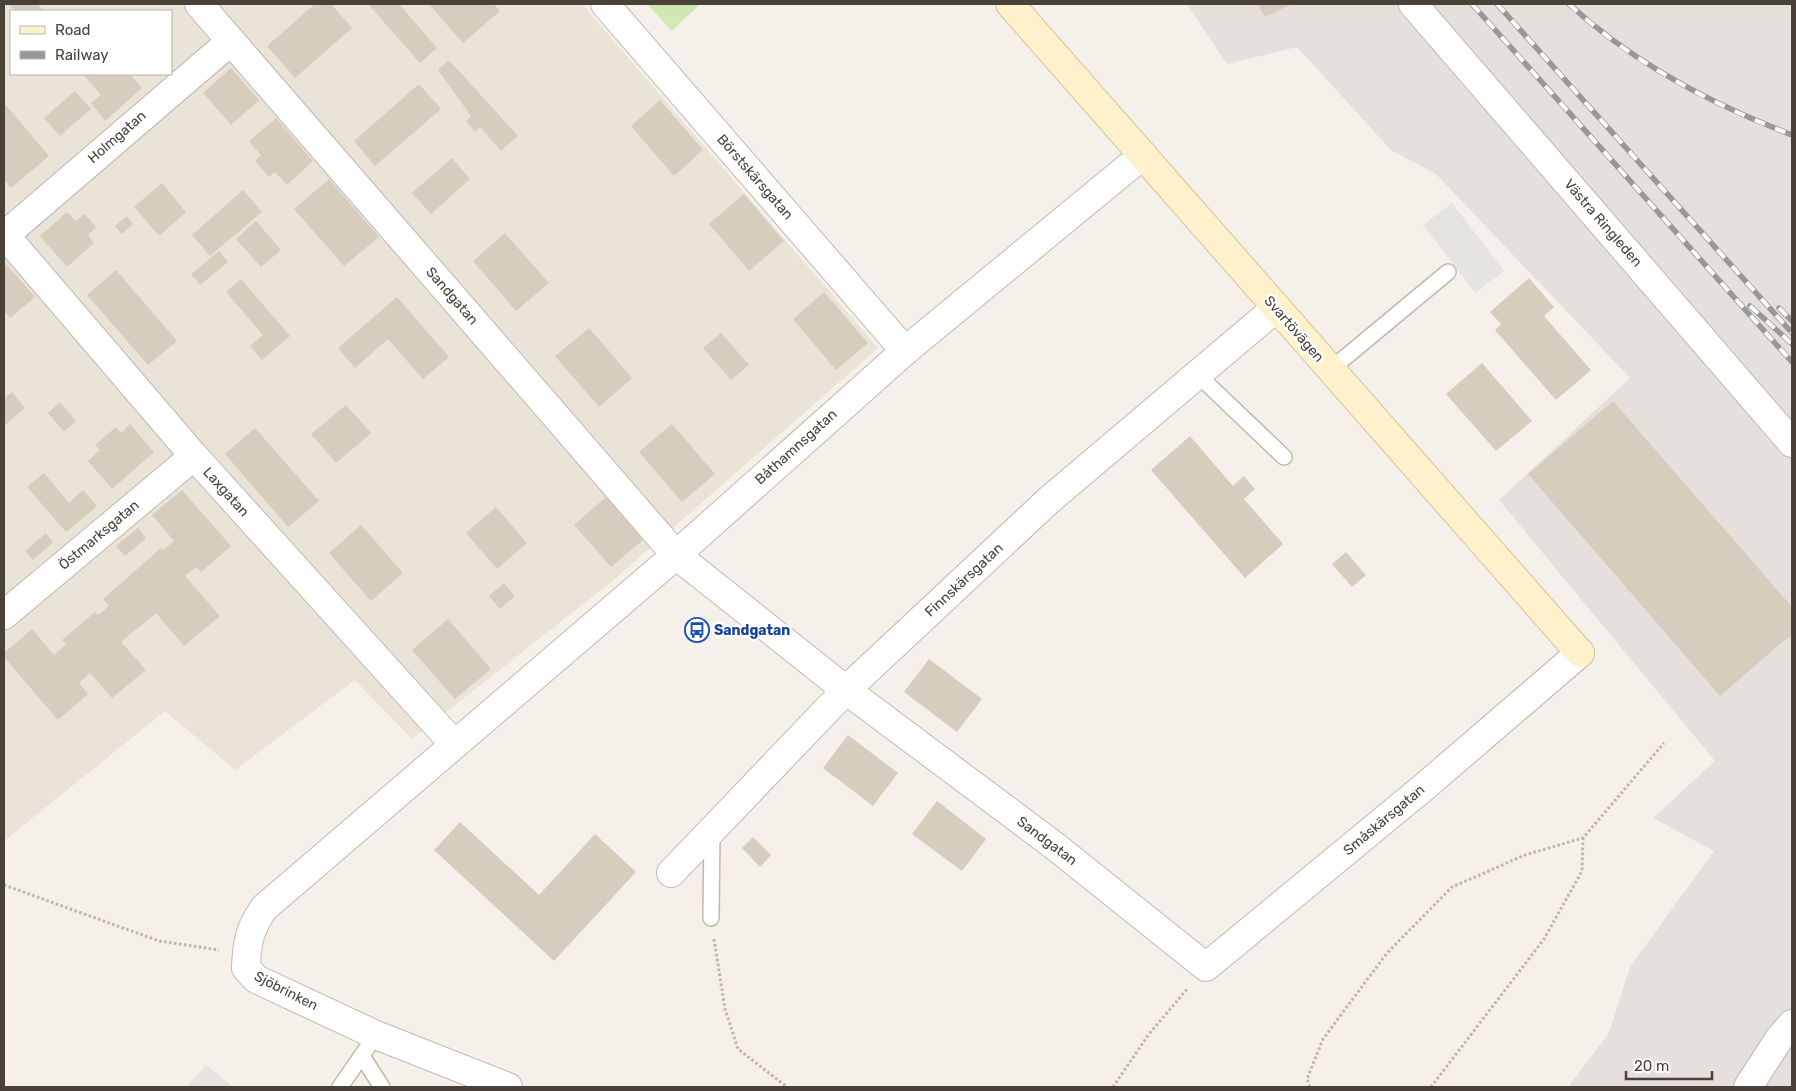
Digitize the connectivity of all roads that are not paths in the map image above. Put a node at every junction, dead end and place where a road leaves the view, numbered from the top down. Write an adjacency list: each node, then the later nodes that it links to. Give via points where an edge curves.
1 (199, 4): 5 (street, Sandgatan)
2 (605, 4): 10 (street, Börstskärsgatan)
3 (1010, 4): 6 (main road, Svartövägen)
4 (1422, 9): 13 (street, Västra Ringleden)
5 (231, 41): 7 (street, Holmgatan); 16 (street, Sandgatan)
6 (1143, 155): 9 (main road, Svartövägen); 10 (street, Båthamnsgatan)
7 (4, 235): 14 (street, Laxgatan)
8 (1448, 272): 11 (lane)
9 (1276, 308): 11 (main road, Svartövägen); 12 (street, Finnskärsgatan)
10 (905, 350): 16 (street, Båthamnsgatan)
11 (1330, 370): 18 (main road, Svartövägen)
12 (1198, 375): 15 (lane); 19 (street, Finnskärsgatan, via 1048,501)
13 (1792, 443)
14 (194, 456): 17 (street, Östmarksgatan); 20 (street, Laxgatan)
15 (1284, 457)
16 (676, 554): 19 (street, Sandgatan); 20 (street, Båthamnsgatan)
17 (4, 615)
18 (1580, 653): 24 (street, Småskärsgatan, via 1206,967)
19 (846, 690): 21 (street, Finnskärsgatan); 24 (street, Sandgatan, via 1056,847)
20 (454, 744): 26 (street, Sjöbrinken, via 264,908 252,926 246,946 246,968 256,979)
21 (712, 830): 22 (street, Finnskärsgatan); 23 (lane)
22 (670, 873)
23 (711, 918)
24 (1186, 950)
25 (1792, 1024): 30 (street)
26 (368, 1045): 27 (lane); 28 (lane); 29 (street, Sjöbrinken)
27 (340, 1087)
28 (382, 1087)
29 (508, 1087)
30 (1748, 1087)

